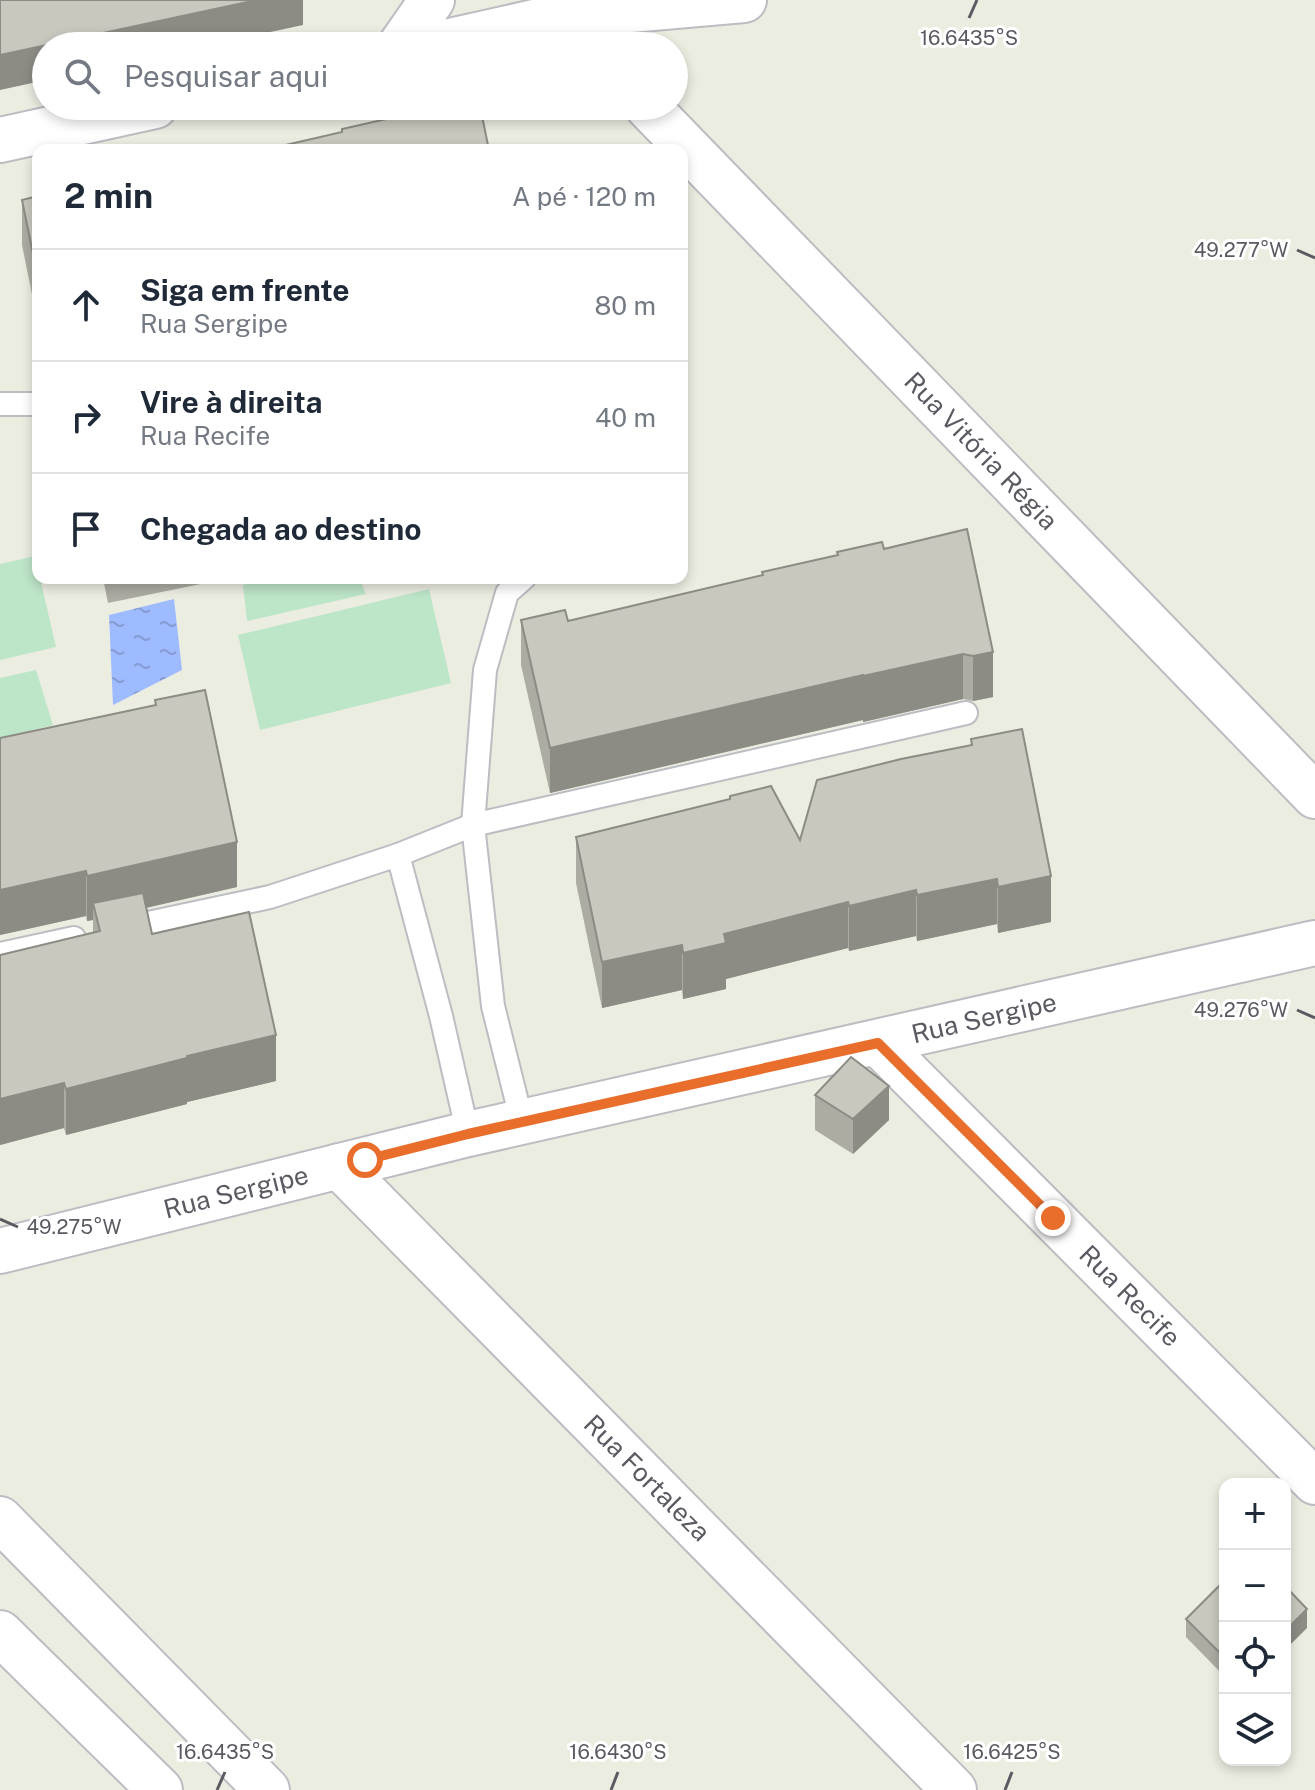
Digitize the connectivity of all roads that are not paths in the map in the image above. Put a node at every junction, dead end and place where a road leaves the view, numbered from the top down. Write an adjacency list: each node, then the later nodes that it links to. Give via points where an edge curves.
1 (432, 0): 4 (street)
2 (744, 0): 3 (street)
3 (565, 21): 5 (street)
4 (410, 32)
5 (505, 32)
6 (91, 120): 8 (street)
7 (661, 120): 9 (street, Rua Vitória Régia)
8 (0, 140)
9 (684, 144)
10 (688, 148): 15 (street, Rua Vitória Régia)
11 (0, 404): 12 (lane)
12 (32, 404)
13 (517, 584): 16 (lane, via 507,593 485,670)
14 (966, 713): 16 (lane)
15 (1315, 796)
16 (473, 825): 17 (lane); 21 (lane, via 493,1006)
17 (398, 855): 19 (lane, via 270,897); 22 (lane)
18 (1315, 943): 20 (street, Rua Sergipe)
19 (0, 954)
20 (878, 1043): 21 (street, Rua Sergipe); 25 (street, Rua Recife)
21 (522, 1122): 22 (street, Rua Sergipe)
22 (468, 1134): 23 (street, Rua Sergipe)
23 (339, 1166): 24 (street, Rua Sergipe); 30 (street, Rua Fortaleza)
24 (0, 1251)
25 (1315, 1482)
26 (0, 1519): 29 (street)
27 (0, 1633): 28 (street)
28 (160, 1790)
29 (267, 1790)
30 (954, 1790)

